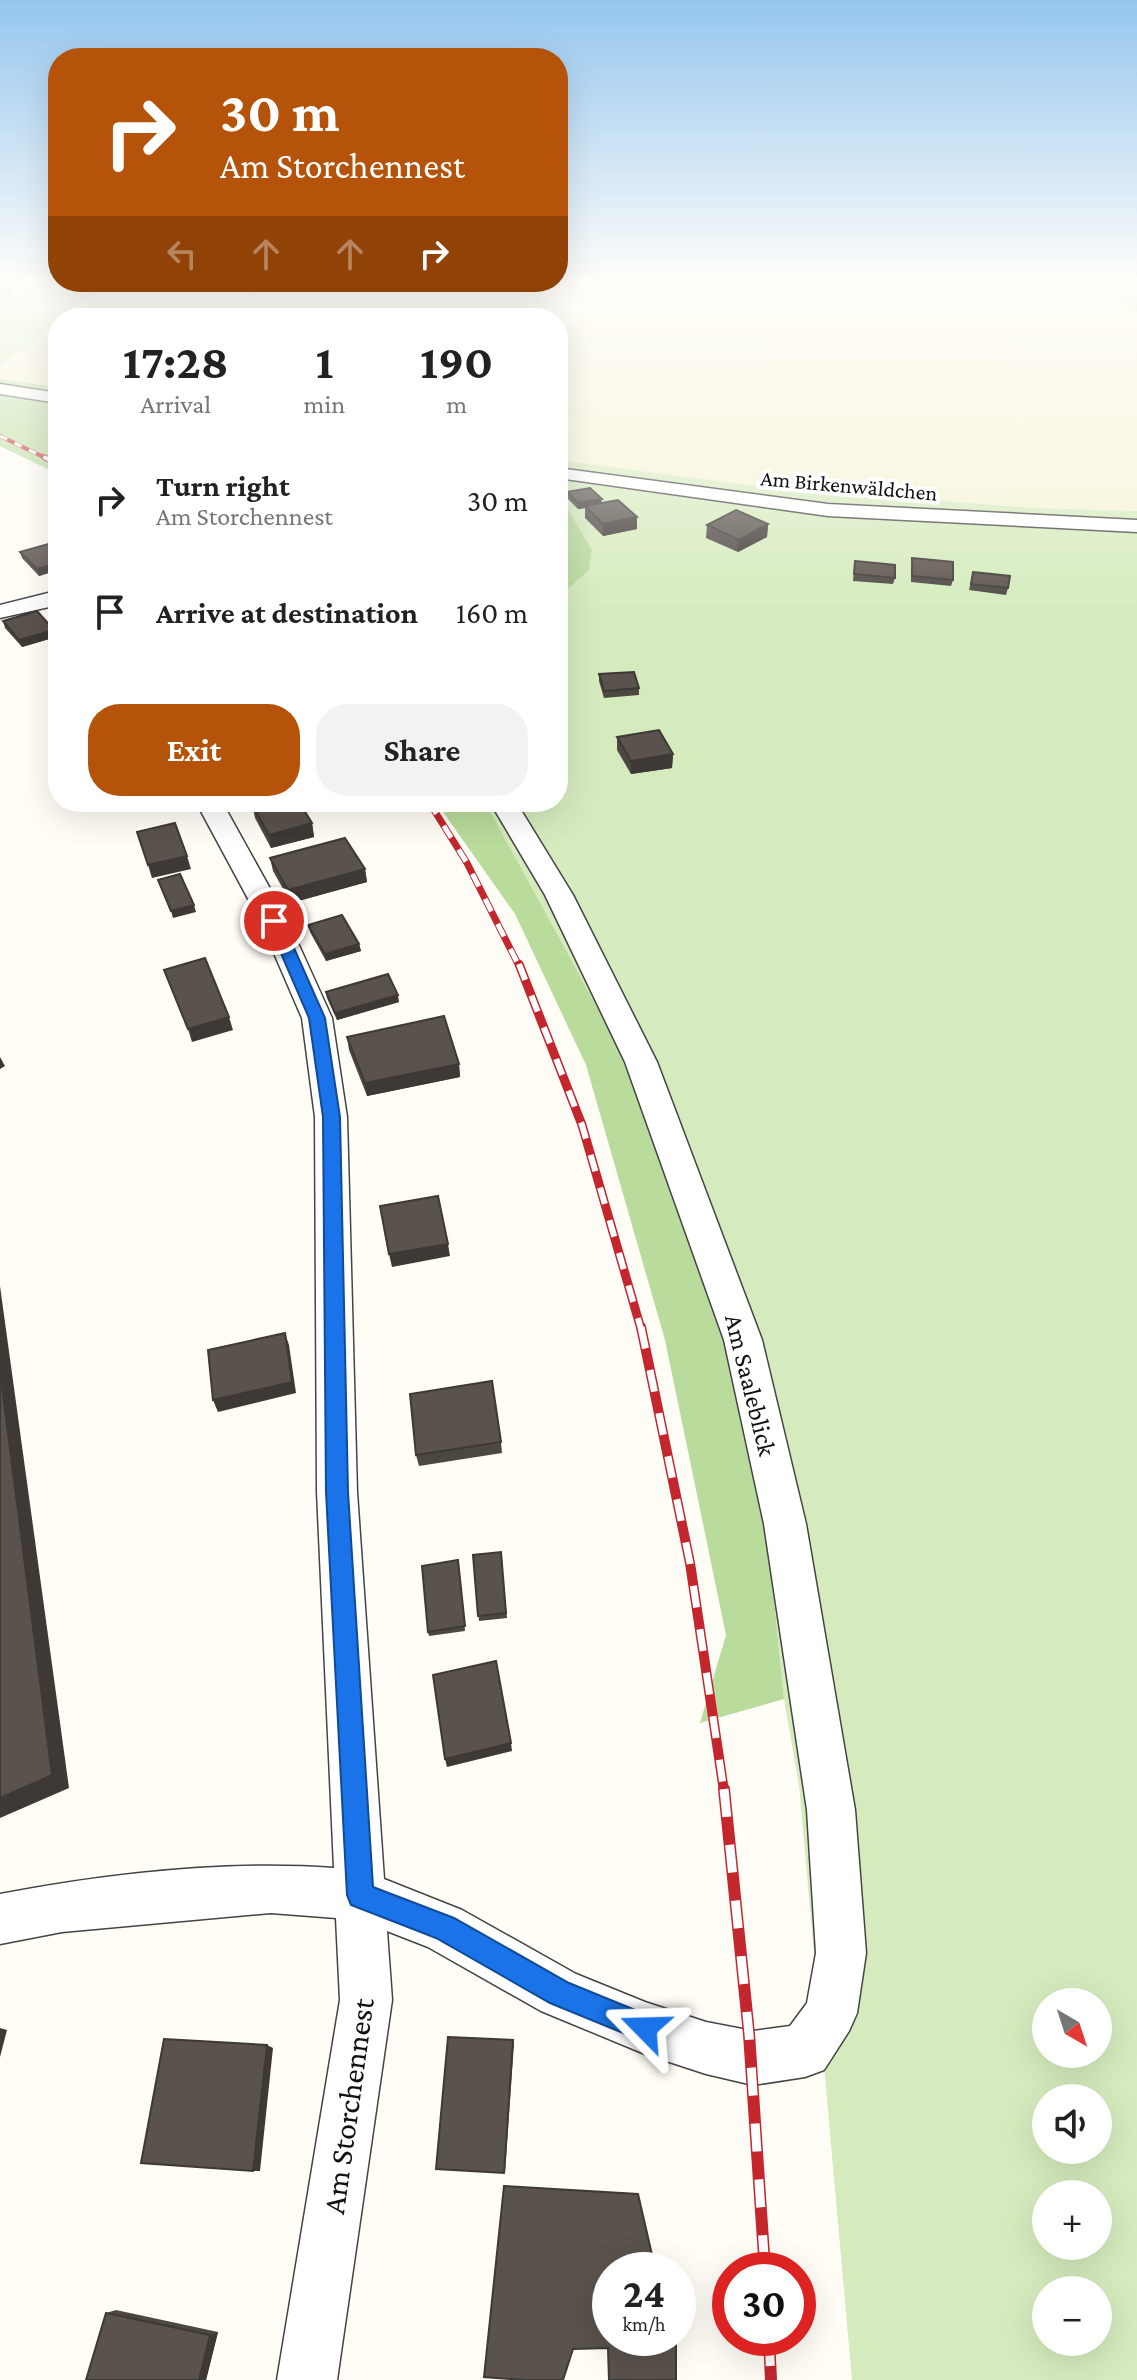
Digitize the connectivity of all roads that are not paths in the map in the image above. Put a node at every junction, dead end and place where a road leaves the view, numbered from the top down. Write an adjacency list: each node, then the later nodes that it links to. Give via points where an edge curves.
1 (568, 474): 2 (street, Am Birkenwäldchen, via 828,510)
2 (1137, 526)
3 (48, 599): 4 (street)
4 (0, 612)
5 (214, 812): 7 (street, Am Storchennest, via 274,921 317,1018 331,1117 337,1492)
6 (509, 812): 7 (street, Am Saaleblick, via 559,895 641,1062 743,1340 785,1524 831,1810 841,1953 831,2013 805,2051 753,2058 706,2048 559,1993 444,1928)
7 (360, 1895): 8 (street, via 271,1888 62,1907); 9 (street, Am Storchennest, via 366,2000)
8 (0, 1919)
9 (307, 2380)

